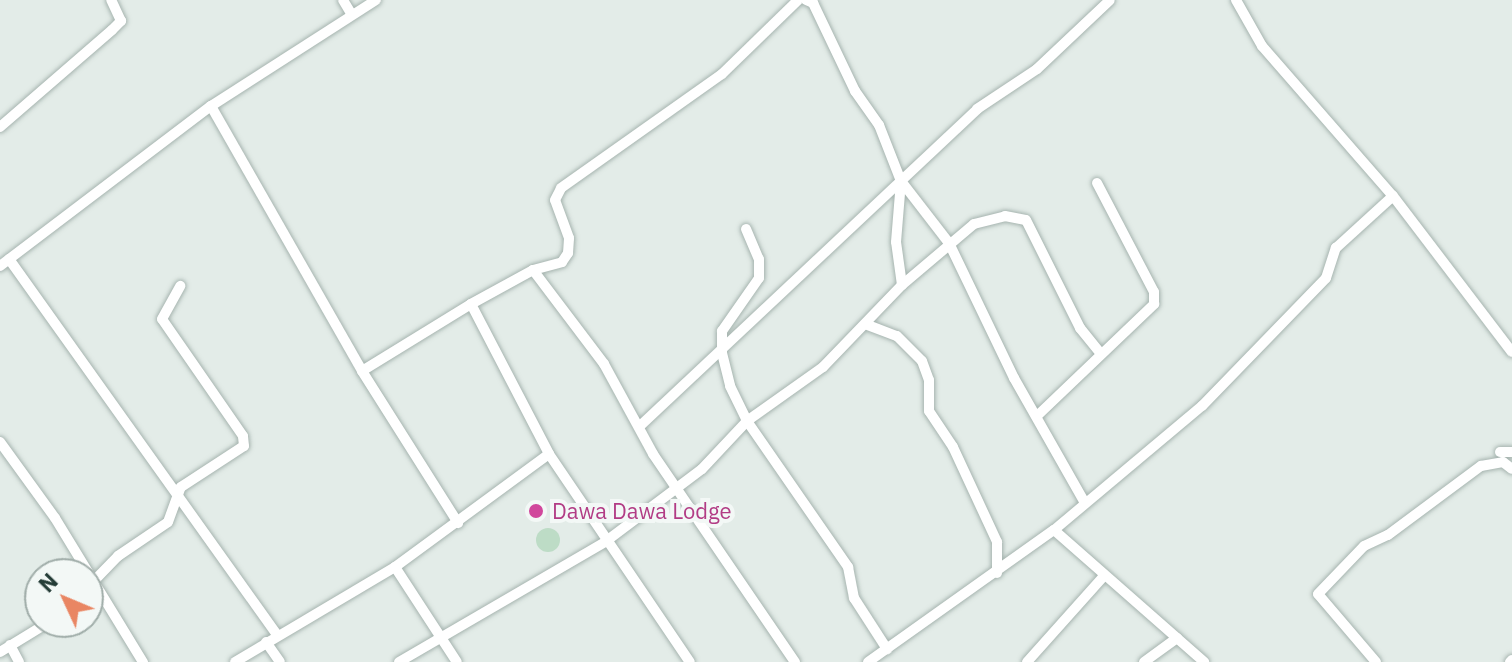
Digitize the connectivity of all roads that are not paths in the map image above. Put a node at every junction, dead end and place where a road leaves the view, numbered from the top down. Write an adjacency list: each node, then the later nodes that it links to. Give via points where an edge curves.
1 (111, 0): 10 (street, via 121,21)
2 (343, 0): 8 (street)
3 (376, 0): 8 (street)
4 (798, 0): 17 (street, via 722,74 561,188 555,200 569,238 568,253 562,262)
5 (806, 0): 11 (street, via 813,3 855,91 879,125)
6 (1110, 0): 11 (street, via 1085,28 977,109)
7 (1236, 0): 13 (street, via 1262,46)
8 (352, 15): 9 (street)
9 (211, 106): 16 (street); 25 (street)
10 (0, 127)
11 (901, 181): 15 (street); 18 (street, via 896,242); 23 (street)
12 (1097, 183): 24 (street, via 1154,292 1154,304 1139,323)
13 (1393, 196): 22 (street); 34 (street, via 1336,248 1326,278 1202,406)
14 (746, 229): 23 (street, via 759,259 759,278 722,331)
15 (949, 243): 18 (street); 24 (street, via 974,224 1005,216 1026,220 1080,328); 26 (street, via 1014,378)
16 (4, 262): 33 (street)
17 (533, 270): 20 (street); 28 (street, via 604,364)
18 (902, 285): 21 (street)
19 (180, 286): 33 (street, via 162,319 243,436 244,446 181,487)
20 (471, 304): 25 (street); 30 (street)
21 (865, 324): 27 (street, via 823,367); 41 (street, via 897,336 922,361 929,380 929,411 953,447 997,542)
22 (1512, 352)
23 (722, 353): 27 (street); 28 (street)
24 (1100, 353): 26 (street)
25 (362, 371): 35 (street)
26 (1038, 415): 34 (street)
27 (747, 421): 32 (street); 50 (street, via 848,567 854,598)
28 (640, 426): 32 (street)
29 (0, 442): 38 (street)
30 (549, 454): 35 (street); 37 (street)
31 (1512, 469): 64 (street, via 1503,462 1481,466 1388,535 1364,546 1318,594)
32 (676, 488): 37 (street); 59 (street)
33 (178, 497): 40 (street, via 168,522); 44 (street)
34 (1085, 503): 36 (street)
35 (458, 523): 39 (street)
36 (1054, 530): 41 (street); 42 (street)
37 (605, 542): 45 (street); 58 (street)
38 (75, 558)
39 (395, 567): 44 (street); 45 (street)
40 (104, 571)
41 (997, 573): 50 (street)
42 (1104, 576): 47 (street); 61 (street)
43 (104, 602): 53 (street)
44 (277, 635): 48 (street)
45 (438, 635): 56 (street); 57 (street)
46 (24, 637): 49 (street)
47 (1177, 638): 62 (street); 63 (street)
48 (266, 642): 54 (street); 55 (street)
49 (10, 645): 51 (street); 52 (street)
50 (887, 649): 60 (street)
51 (0, 652)
52 (19, 662)
53 (143, 662)
54 (235, 662)
55 (280, 662)
56 (399, 662)
57 (457, 662)
58 (690, 662)
59 (795, 662)
60 (868, 662)
61 (1027, 662)
62 (1144, 662)
63 (1204, 662)
64 (1376, 662)

